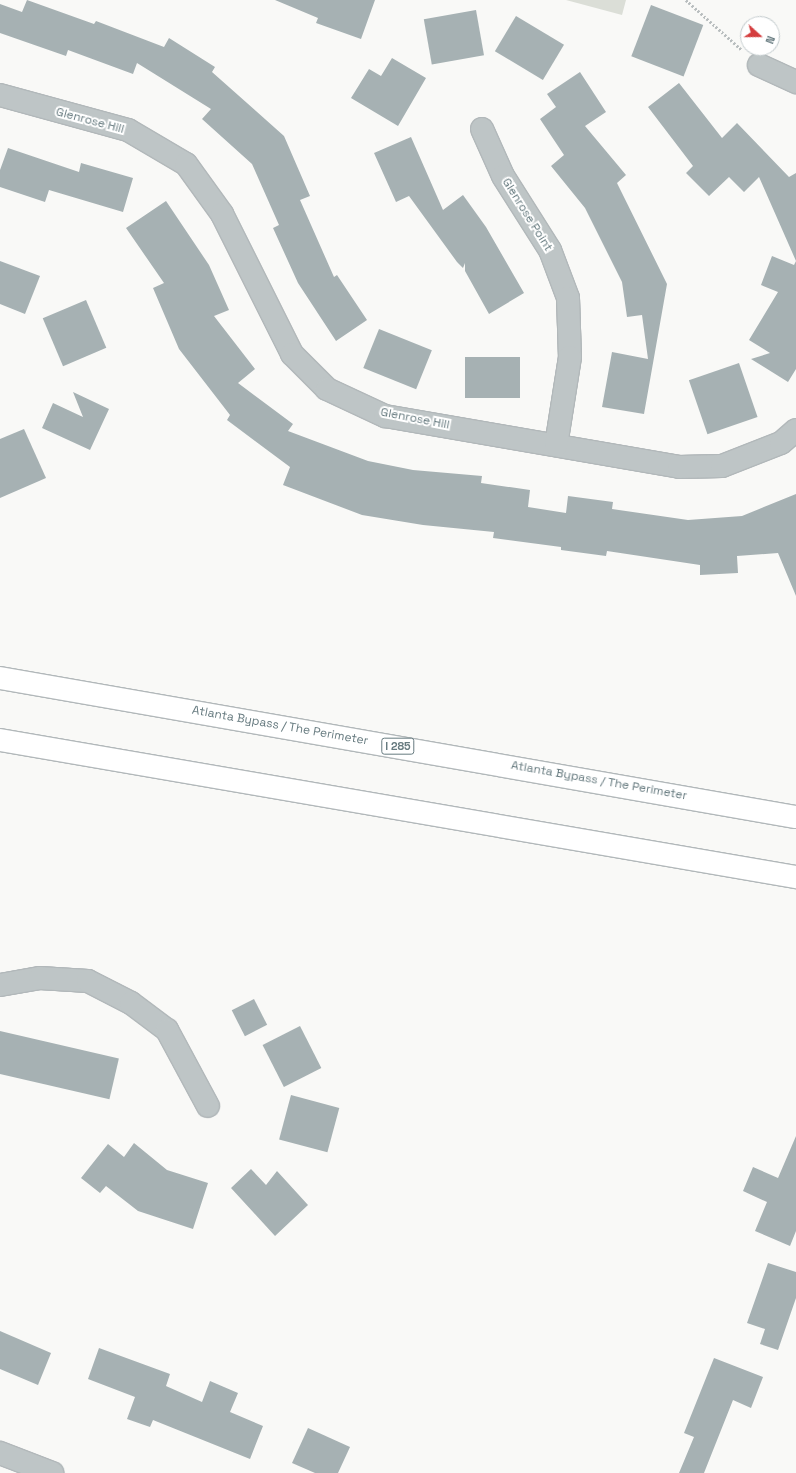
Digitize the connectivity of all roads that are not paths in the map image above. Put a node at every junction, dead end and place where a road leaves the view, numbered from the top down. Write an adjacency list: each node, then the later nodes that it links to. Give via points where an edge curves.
1 (759, 65): 2 (street)
2 (796, 82)
3 (0, 95): 6 (street, Glenrose Hill, via 128,130 186,164 222,214 292,354 327,390 385,416)
4 (482, 128): 6 (street, Glenrose Point, via 503,176 550,250 568,298 570,357)
5 (796, 430): 6 (street, Glenrose Hill, via 781,443 722,466 679,467)
6 (556, 445)
7 (0, 678): 9 (highway, Atlanta Bypass / The Perimeter / I 285)
8 (0, 740): 10 (highway)
9 (796, 817)
10 (796, 877)
11 (0, 985): 12 (street, via 40,978 88,981 131,1003 167,1030)
12 (208, 1106)
13 (0, 1452): 14 (street)
14 (52, 1473)

